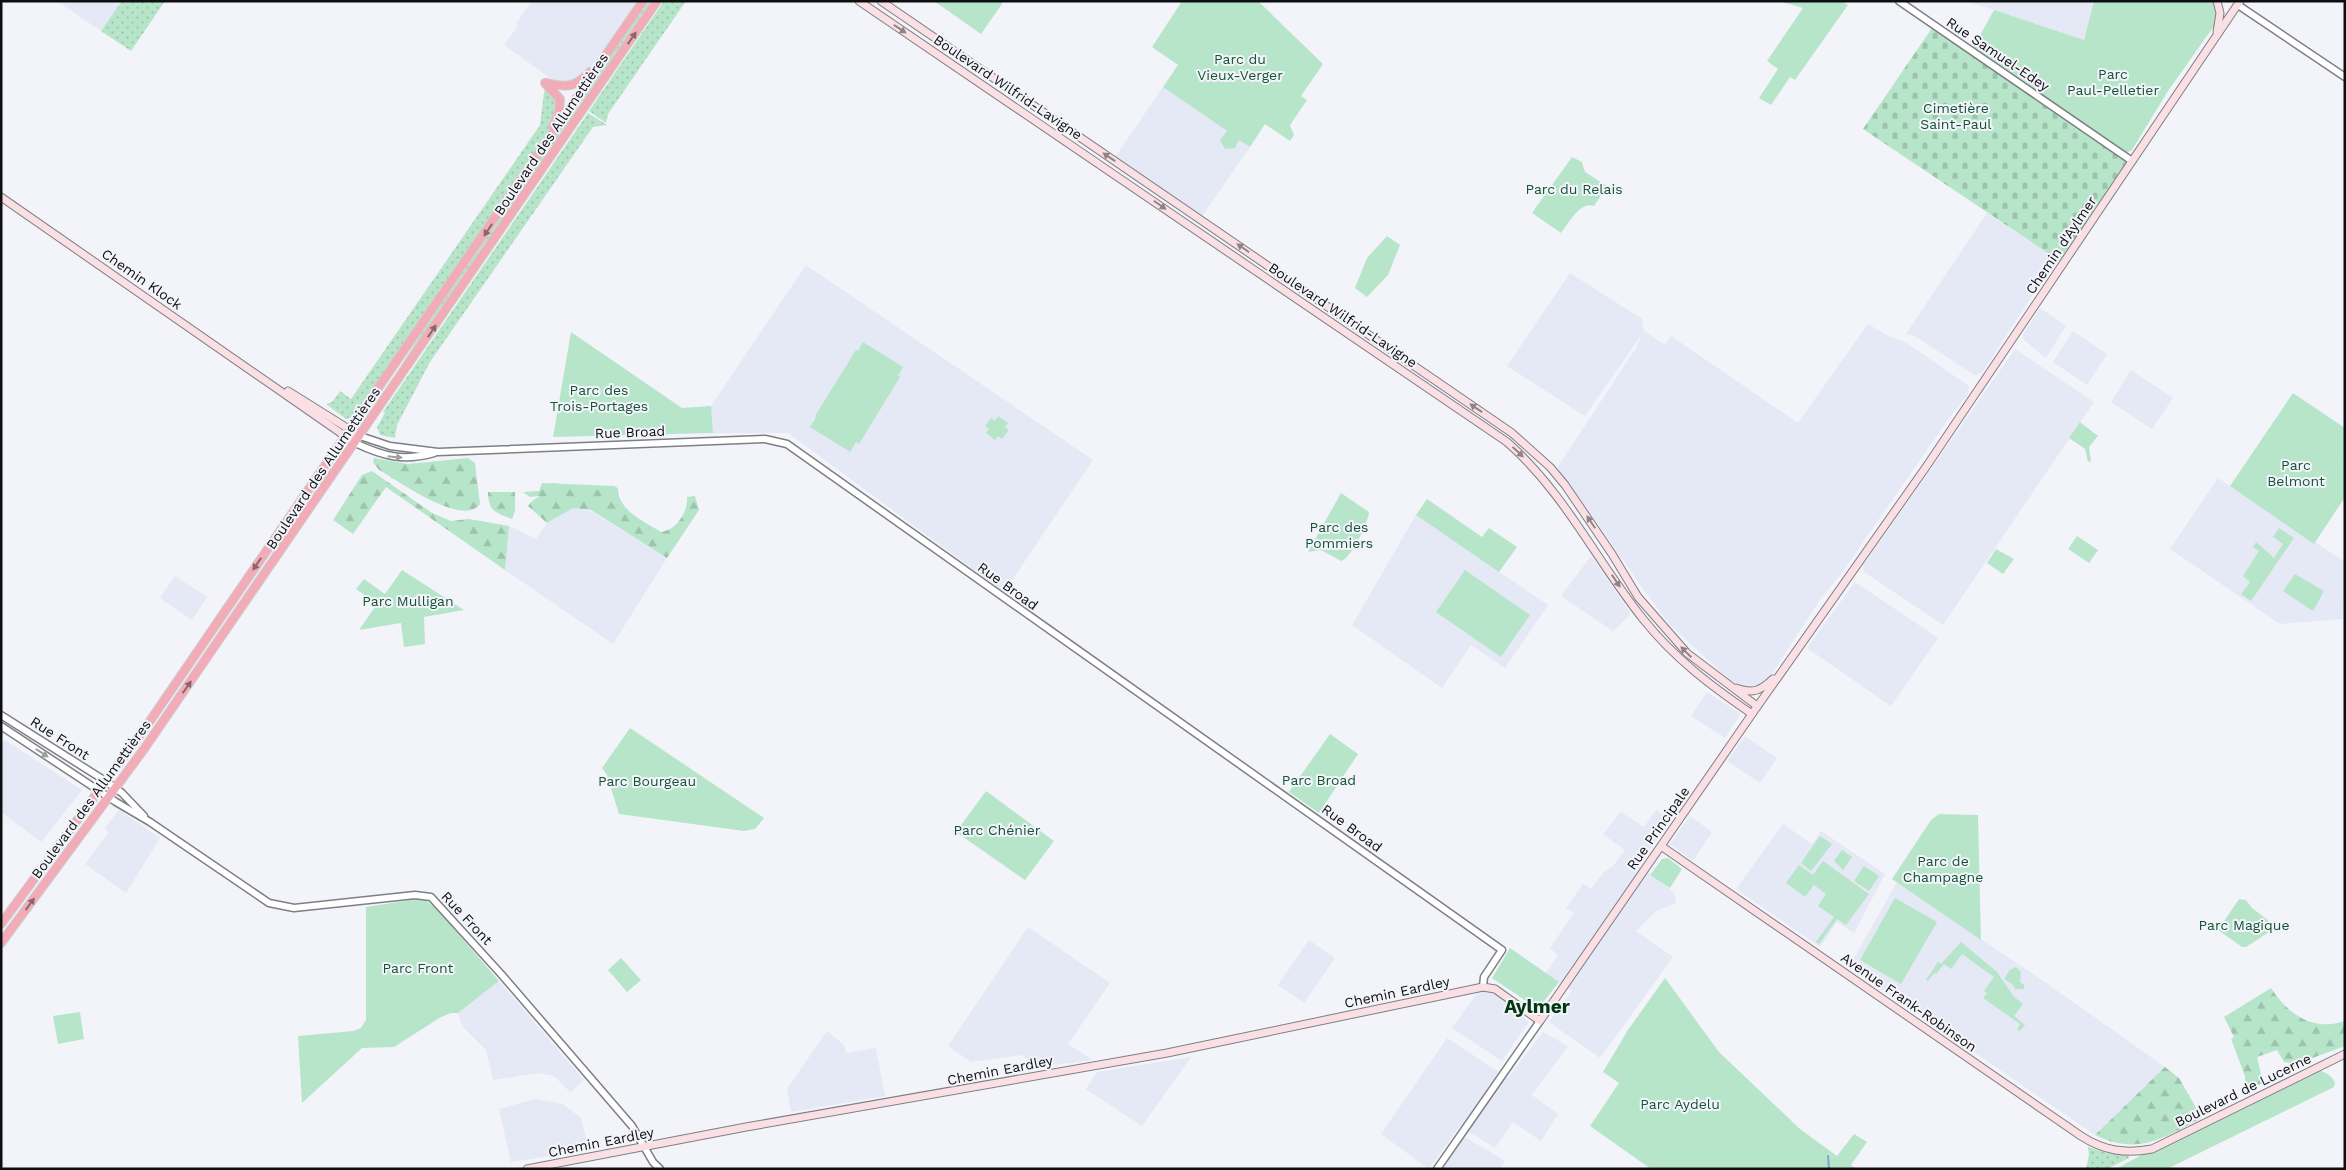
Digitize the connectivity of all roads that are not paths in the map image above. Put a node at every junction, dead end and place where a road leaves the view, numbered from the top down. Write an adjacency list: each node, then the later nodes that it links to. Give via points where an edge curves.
1 (643, 1): 9 (highway, Boulevard des Allumettières)
2 (657, 1): 15 (highway, Boulevard des Allumettières, one-way to 2)
3 (859, 1): 21 (main road, Boulevard Wilfrid-Lavigne, one-way to 21, via 1507,442 1562,501 1655,633 1698,676)
4 (881, 1): 19 (main road, Boulevard Wilfrid-Lavigne, one-way to 4, via 1687,653 1644,605 1572,494 1550,467 1512,434)
5 (1899, 1): 12 (street, Rue Samuel-Edey)
6 (2217, 1): 8 (main road, via 2220,13)
7 (2239, 3): 8 (main road, Chemin d'Aylmer); 10 (street)
8 (2214, 40): 12 (main road, Chemin d'Aylmer)
9 (604, 58): 11 (highway, Boulevard des Allumettières); 11 (highway, via 574,85 566,87 545,83 560,99 560,107)
10 (2345, 77)
11 (541, 150): 14 (highway, Boulevard des Allumettières, one-way to 14)
12 (2132, 162): 17 (main road, Chemin d'Aylmer)
13 (1, 197): 14 (main road, Chemin Klock, via 270,382 308,403)
14 (347, 434): 15 (main road, Chemin Klock); 24 (highway, Boulevard des Allumettières, one-way to 24)
15 (357, 440): 16 (street, Rue Broad); 16 (street, Rue Broad, one-way to 16, via 377,454 401,458); 25 (highway, Boulevard des Allumettières, one-way to 15)
16 (438, 452): 32 (street, Rue Broad, via 765,439 782,442 1502,950)
17 (1902, 502): 18 (main road, Rue Principale)
18 (1786, 666): 19 (main road, via 1754,692); 20 (main road, Rue Principale)
19 (1725, 682): 20 (main road, Boulevard Wilfrid-Lavigne)
20 (1758, 706): 21 (main road, Rue Principale)
21 (1752, 714): 29 (main road, Rue Principale)
22 (1, 715): 24 (street, Rue Front)
23 (1, 726): 26 (street, Rue Front, one-way to 26)
24 (107, 782): 25 (street, Rue Front); 26 (highway, Boulevard des Allumettières)
25 (116, 788): 27 (highway, Boulevard des Allumettières); 28 (street, Rue Front)
26 (101, 791): 27 (street, Rue Front); 30 (highway, Boulevard des Allumettières)
27 (109, 797): 28 (street, Rue Front); 31 (highway, Boulevard des Allumettières, one-way to 27)
28 (150, 822): 35 (street, Rue Front, via 263,900 276,905 294,908 415,895 431,897 612,1102)
29 (1661, 846): 33 (main road, Rue Principale); 36 (main road, Avenue Frank-Robinson, via 2088,1141 2121,1152)
30 (1, 924)
31 (1, 943)
32 (1480, 988): 33 (main road, via 1495,989); 35 (main road, Chemin Eardley, via 1168,1053)
33 (1540, 1021): 39 (street, Rue Principale)
34 (2345, 1054): 36 (main road, Boulevard de Lucerne)
35 (646, 1147): 37 (main road, Chemin Eardley); 38 (street, Rue Front)
36 (2152, 1149)
37 (527, 1169)
38 (660, 1169)
39 (1438, 1169)

